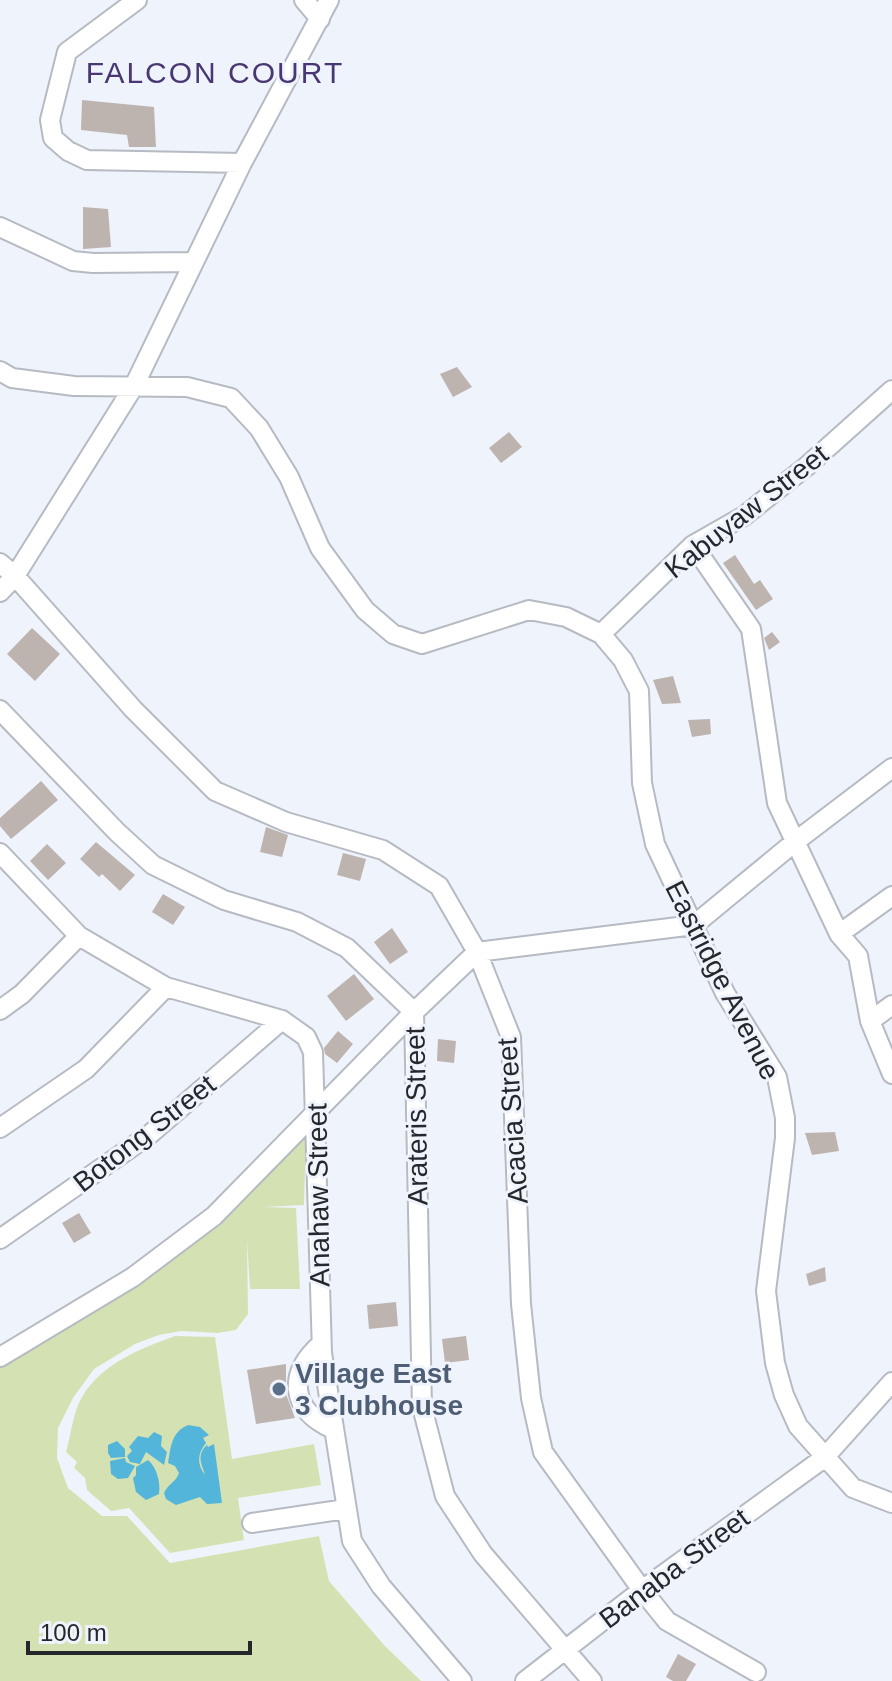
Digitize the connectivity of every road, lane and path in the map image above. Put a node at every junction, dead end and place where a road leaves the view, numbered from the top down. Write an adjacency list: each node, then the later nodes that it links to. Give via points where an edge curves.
1 (137, 0): 5 (street, via 67,52 50,120 53,138 87,160)
2 (304, 0): 4 (street)
3 (329, 0): 4 (street)
4 (320, 19): 5 (street)
5 (242, 163): 7 (street)
6 (0, 227): 7 (street, via 73,261)
7 (194, 262): 9 (street)
8 (0, 371): 9 (street, Eastridge Avenue, via 12,378 74,386)
9 (134, 386): 13 (street); 15 (street, Eastridge Avenue, via 187,387 231,398 259,428 289,477 320,548 365,610 393,634 422,644 529,610 566,617)
10 (892, 390): 11 (street, Kabuyaw Street, via 744,516)
11 (693, 545): 15 (street, Kabuyaw Street); 18 (street, via 751,629 777,803)
12 (0, 563): 13 (street, Acacia Street)
13 (15, 576): 14 (street); 24 (street, Acacia Street, via 133,709 215,791 286,822 383,850 439,886)
14 (0, 592)
15 (601, 634): 21 (street, Eastridge Avenue, via 639,691 642,783 655,844)
16 (0, 710): 28 (street, Arateris Street, via 153,865 224,900 297,922 347,948)
17 (892, 768): 18 (street)
18 (796, 841): 21 (street); 22 (street)
19 (4, 866): 23 (street, Anahaw Street)
20 (892, 896): 22 (street)
21 (694, 925): 24 (street); 39 (street, Eastridge Avenue, via 725,993 777,1077 785,1138 766,1291 770,1329 784,1395 798,1426)
22 (839, 934): 30 (street, via 858,956)
23 (79, 936): 25 (street, Anahaw Street); 27 (street)
24 (477, 952): 28 (street); 43 (street, Acacia Street, via 511,1037 521,1304 543,1452)
25 (166, 987): 29 (street, Anahaw Street); 33 (street, via 86,1069)
26 (892, 1005): 30 (street)
27 (0, 1010)
28 (414, 1012): 32 (street); 44 (street, Arateris Street, via 422,1407 445,1496 483,1554)
29 (282, 1020): 32 (street, Anahaw Street, via 306,1037 313,1052); 34 (street, Botong Street, via 149,1135)
30 (870, 1021): 31 (street)
31 (892, 1074)
32 (316, 1113): 35 (street, Anahaw Street); 36 (street, via 214,1216 133,1277)
33 (0, 1128)
34 (0, 1239)
35 (321, 1344): 38 (street, Anahaw Street); 38 (street, via 298,1374 299,1390 306,1410)
36 (0, 1357)
37 (892, 1382): 39 (street, Banaba Street)
38 (333, 1429): 41 (street, Anahaw Street)
39 (824, 1458): 40 (street, Eastridge Avenue, via 853,1488); 43 (street, Banaba Street)
40 (892, 1503)
41 (346, 1509): 42 (street); 46 (street, Anahaw Street, via 352,1541 381,1586)
42 (252, 1523)
43 (642, 1590): 44 (street, Banaba Street); 45 (street, Acacia Street, via 667,1621)
44 (565, 1650): 47 (street, Banaba Street); 48 (street, Arateris Street)
45 (756, 1672)
46 (462, 1681)
47 (525, 1681)
48 (592, 1681)

